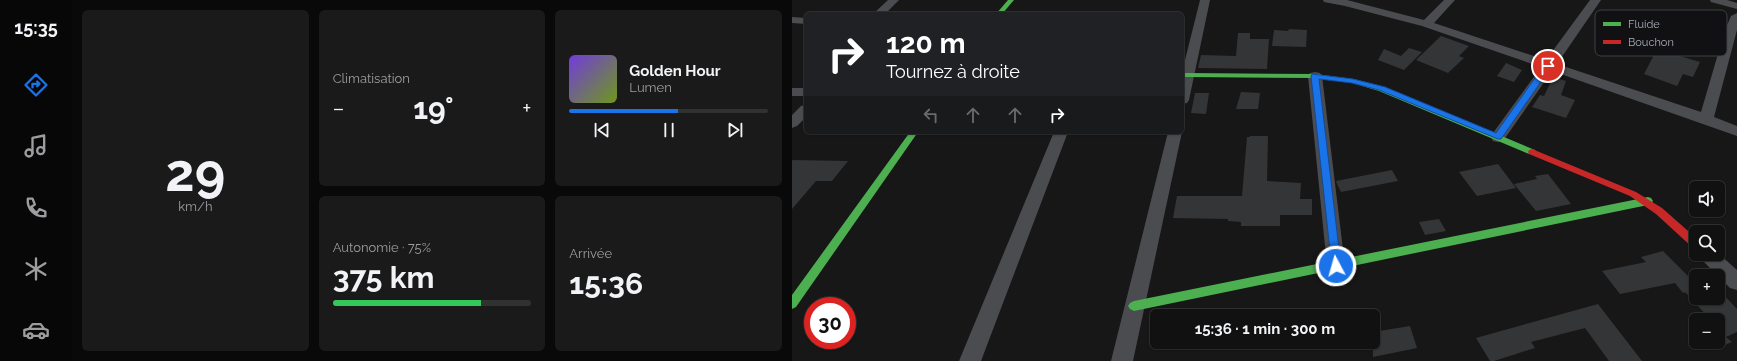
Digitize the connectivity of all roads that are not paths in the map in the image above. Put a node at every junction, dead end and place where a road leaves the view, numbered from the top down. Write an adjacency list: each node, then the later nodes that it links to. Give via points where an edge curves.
1 (894, 0): 9 (street)
2 (1011, 0): 10 (street)
3 (1205, 0): 17 (street)
4 (1328, 0): 14 (street)
5 (1450, 0): 14 (street)
6 (1596, 0): 16 (street)
7 (1715, 0): 8 (street)
8 (1737, 6)
9 (881, 12)
10 (1001, 12)
11 (1737, 16): 15 (street, via 1731,30)
12 (792, 20): 13 (street)
13 (804, 21)
14 (1426, 24): 16 (street)
15 (1731, 55): 23 (street)
16 (1548, 66): 23 (street); 29 (street)
17 (1188, 75): 18 (street); 21 (street)
18 (1315, 76): 29 (street, via 1353,81 1382,89); 33 (street)
19 (792, 92): 20 (street)
20 (804, 92)
21 (1184, 92)
22 (804, 111): 24 (street)
23 (1706, 119): 25 (street)
24 (792, 123)
25 (1737, 131)
26 (913, 134): 35 (street)
27 (1061, 134): 37 (street)
28 (1175, 134): 36 (street)
29 (1498, 137): 30 (street)
30 (1648, 201): 31 (street); 33 (street)
31 (1689, 237)
32 (1714, 261): 34 (street)
33 (1336, 266): 36 (street)
34 (1737, 282)
35 (792, 304)
36 (1134, 306): 38 (street)
37 (970, 361)
38 (1122, 361)

